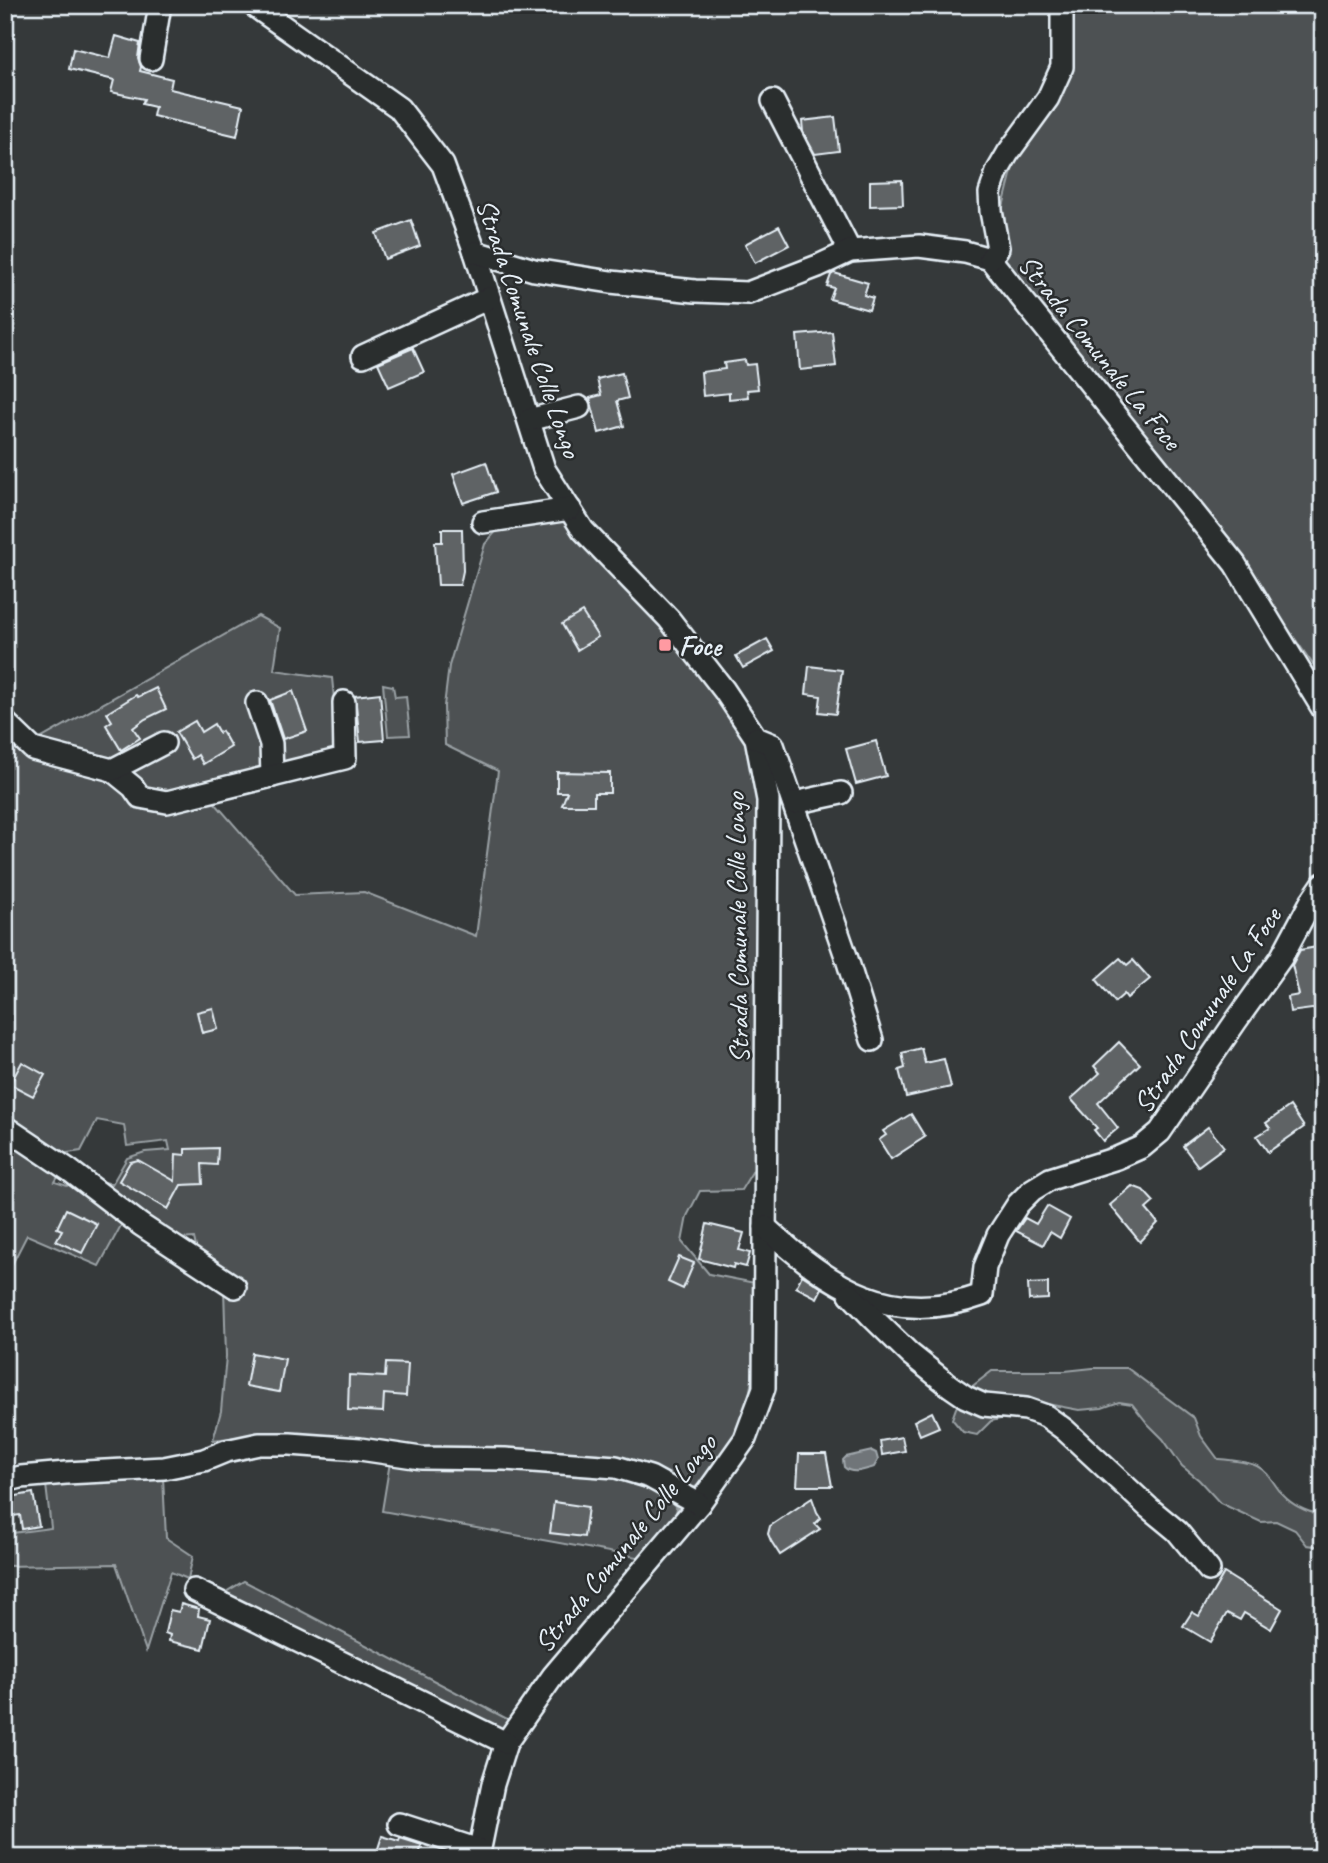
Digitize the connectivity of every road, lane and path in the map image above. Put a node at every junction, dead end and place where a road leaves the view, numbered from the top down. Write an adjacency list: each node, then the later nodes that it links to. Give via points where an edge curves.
1 (160, 5): 4 (street)
2 (253, 5): 7 (street, Strada Comunale Colle Longo, via 399,108 443,165)
3 (1062, 5): 8 (street, via 1062,67 1048,98 997,172 990,193 998,248)
4 (151, 59)
5 (773, 102): 6 (street)
6 (850, 251): 7 (street, Strada Comunale La Foce, via 748,293 611,282 534,270); 8 (street, Strada Comunale La Foce, via 919,246)
7 (475, 252): 9 (street, Strada Comunale Colle Longo)
8 (990, 259): 17 (street, Strada Comunale La Foce, via 1235,564)
9 (489, 298): 10 (street); 12 (street, Strada Comunale Colle Longo)
10 (363, 356)
11 (579, 407): 12 (street)
12 (529, 420): 13 (street, Strada Comunale Colle Longo, via 544,469)
13 (569, 509): 14 (street); 19 (street, Strada Comunale Colle Longo, via 583,530 669,619)
14 (483, 522)
15 (344, 702): 22 (street, via 345,758)
16 (257, 703): 22 (street, via 271,744)
17 (1323, 709)
18 (5, 722): 21 (street, via 33,749)
19 (755, 738): 24 (street, via 773,745); 28 (street, Strada Comunale Colle Longo, via 768,800)
20 (164, 743): 21 (street)
21 (112, 770): 22 (street, via 140,797 167,802)
22 (272, 776)
23 (841, 793): 24 (street)
24 (794, 803): 26 (street)
25 (1323, 884): 30 (street, Strada Comunale La Foce, via 1282,958 1160,1132 1142,1147 1032,1190 998,1235 985,1267 982,1295 958,1304 917,1308 884,1303)
26 (872, 1040)
27 (5, 1127): 29 (street)
28 (765, 1227): 30 (street, Strada Comunale La Foce); 32 (street, Strada Comunale Colle Longo, via 764,1388 745,1439)
29 (235, 1287)
30 (847, 1289): 33 (street, via 910,1354 950,1387 984,1405 1046,1416 1065,1430 1177,1531)
31 (5, 1481): 32 (street, via 164,1468 259,1444 290,1444 421,1458 616,1467 650,1477)
32 (699, 1504): 35 (street, Strada Comunale Colle Longo, via 553,1676)
33 (1209, 1570)
34 (194, 1590): 35 (street)
35 (506, 1743): 37 (street, Strada Comunale Colle Longo)
36 (399, 1824): 37 (street)
37 (478, 1854)

